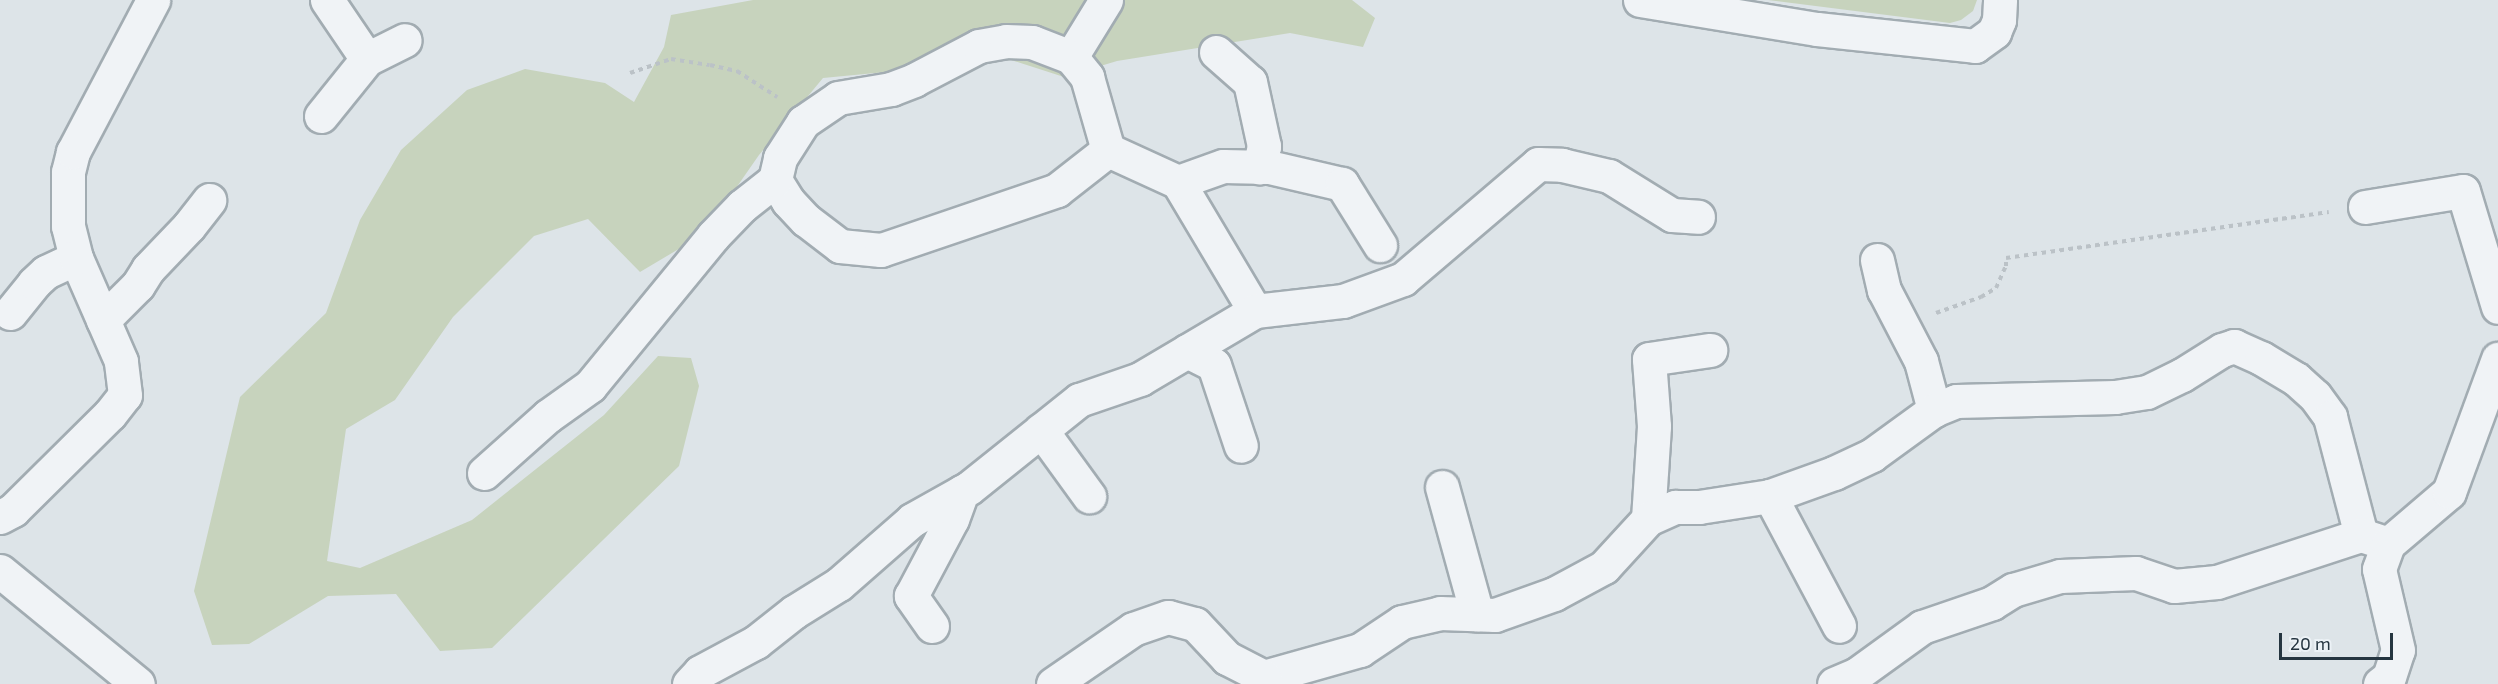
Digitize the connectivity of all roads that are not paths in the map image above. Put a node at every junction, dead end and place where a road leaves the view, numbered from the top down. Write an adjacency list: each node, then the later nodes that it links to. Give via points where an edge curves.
1 (153, 0): 19 (street, via 73,152 68,172 68,226)
2 (327, 0): 9 (street)
3 (1106, 0): 8 (street)
4 (2000, 0): 5 (street, via 2000,20 1994,32 1975,46 1817,29)
5 (1656, 1)
6 (405, 40): 9 (street)
7 (1216, 52): 12 (street, via 1250,82 1264,146)
8 (1071, 57): 11 (street, via 1087,77); 13 (street, via 1032,42 1006,41 979,46 891,89 838,98 803,122 780,158)
9 (367, 59): 10 (street)
10 (321, 116)
11 (1108, 150): 13 (street, via 1057,190 881,250 840,246 806,220); 14 (street)
12 (1258, 167): 14 (street, via 1223,166); 18 (street, via 1342,184)
13 (775, 180): 31 (street, via 713,236 590,386 548,416)
14 (1178, 182): 22 (street)
15 (209, 200): 24 (street)
16 (2365, 207): 21 (street, via 2463,191)
17 (1698, 217): 22 (street, via 1672,215 1610,176 1538,164 1403,279 1343,301)
18 (1380, 245)
19 (76, 258): 23 (street, via 46,272); 24 (street)
20 (1877, 260): 28 (street, via 1884,290 1921,361)
21 (2498, 307)
22 (1255, 311): 26 (street)
23 (10, 313)
24 (103, 321): 36 (street, via 121,361 125,395 13,510)
25 (1710, 350): 37 (street, via 1649,359 1654,426)
26 (1187, 351): 29 (street, via 1140,379 1079,400); 30 (street, via 1214,365)
27 (2498, 359): 38 (street, via 2449,492)
28 (1934, 410): 35 (street, via 1872,455); 38 (street, via 1956,401 2115,397 2146,392 2234,346 2296,379 2315,396 2330,417)
29 (1041, 430): 33 (street); 34 (street)
30 (1241, 446)
31 (484, 473)
32 (1442, 486): 40 (street)
33 (962, 492): 41 (street, via 911,596); 45 (street, via 912,520 838,584 756,642 700,672)
34 (1089, 496)
35 (1770, 496): 37 (street, via 1675,507); 42 (street)
36 (0, 517)
37 (1648, 519): 40 (street, via 1604,567 1554,594 1496,615)
38 (2374, 539): 47 (street, via 2217,582 2174,586 2136,573 2060,576 2013,590 1992,603 1922,627 1857,674); 48 (street, via 2398,650 2389,677)
39 (0, 571): 44 (street)
40 (1477, 614): 43 (street, via 1440,613 1402,622 1360,650)
41 (932, 626)
42 (1839, 626)
43 (1266, 681): 46 (street, via 1227,658 1195,624 1168,616 1133,629)
44 (138, 684)
45 (688, 684)
46 (1053, 684)
47 (1834, 684)
48 (2380, 684)

